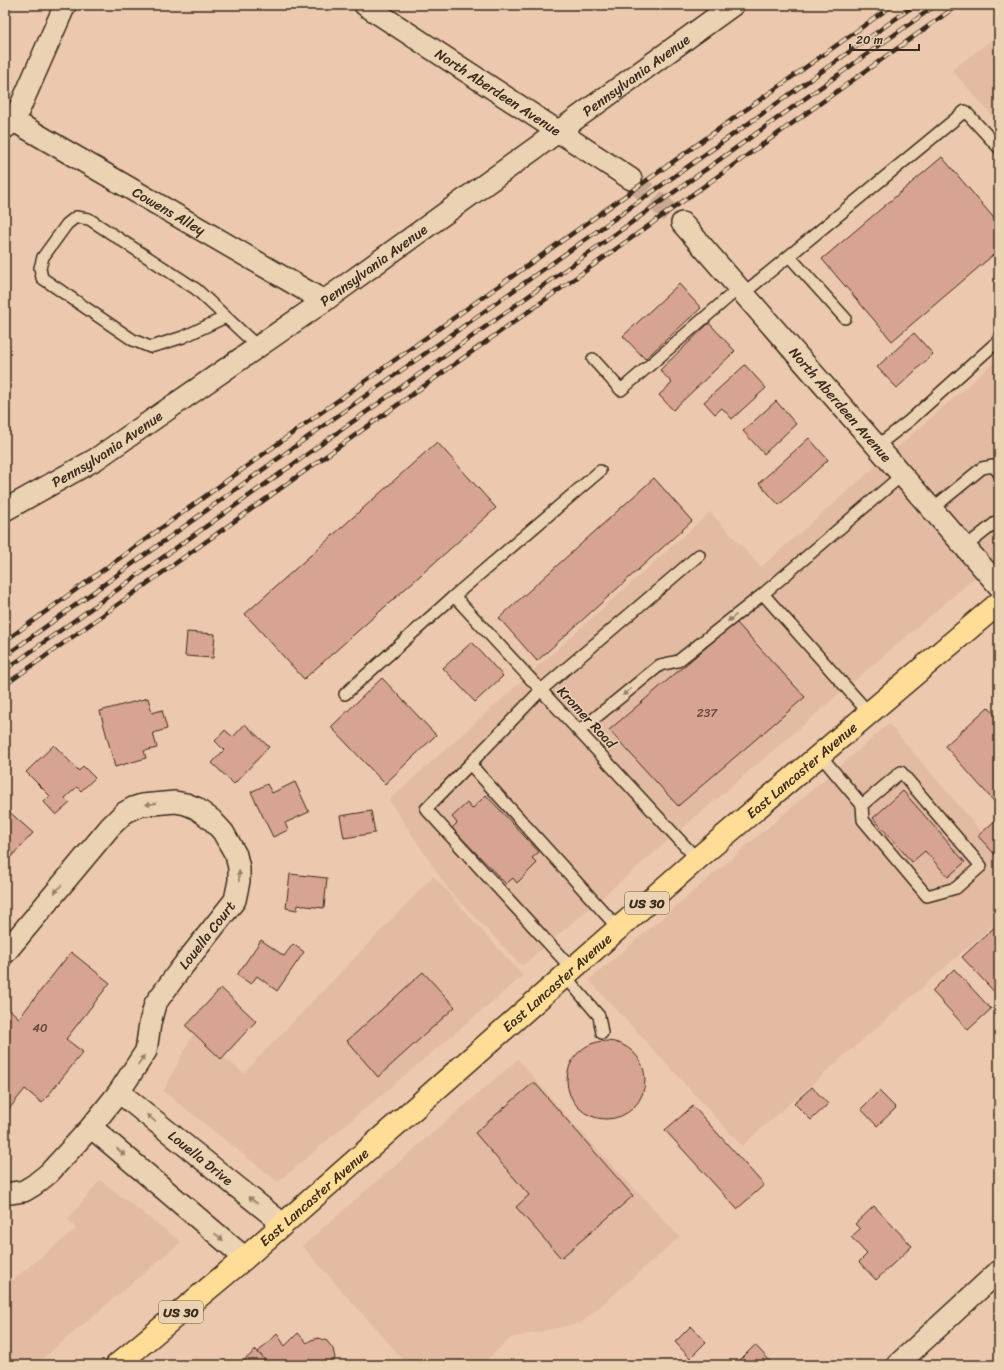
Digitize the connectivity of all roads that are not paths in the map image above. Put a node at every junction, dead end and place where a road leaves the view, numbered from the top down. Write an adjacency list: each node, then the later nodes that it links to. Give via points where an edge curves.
1 (65, 5): 4 (street)
2 (365, 5): 5 (street, North Aberdeen Avenue)
3 (733, 5): 5 (street, Pennsylvania Avenue)
4 (9, 125): 11 (street, Cowens Alley)
5 (559, 131): 7 (street, North Aberdeen Avenue); 11 (street, Pennsylvania Avenue)
6 (999, 148): 9 (lane, via 965,111)
7 (631, 179)
8 (682, 223): 10 (street, North Aberdeen Avenue)
9 (789, 256): 10 (lane); 13 (lane)
10 (741, 291): 16 (lane, via 621,390); 17 (street, North Aberdeen Avenue)
11 (324, 301): 15 (street, Pennsylvania Avenue)
12 (226, 317): 12 (lane, via 196,289 89,219 76,217 66,224 43,257 40,268 42,278 133,340 150,347 183,337); 15 (lane)
13 (845, 318)
14 (999, 338): 17 (lane, via 909,421)
15 (258, 347): 22 (street, Pennsylvania Avenue, via 96,459)
16 (593, 359)
17 (877, 446): 20 (street, North Aberdeen Avenue)
18 (600, 471): 28 (lane)
19 (999, 473): 21 (lane, via 993,466 982,468)
20 (902, 475): 21 (street, North Aberdeen Avenue); 27 (lane)
21 (932, 509): 24 (street, North Aberdeen Avenue)
22 (5, 510)
23 (999, 520): 24 (lane)
24 (965, 547): 26 (street, North Aberdeen Avenue)
25 (699, 555): 30 (lane)
26 (999, 586)
27 (763, 594): 32 (lane); 33 (lane, one-way to 33, via 678,661 660,665)
28 (454, 596): 30 (lane, Kromer Road); 31 (lane)
29 (999, 603): 32 (highway, East Lancaster Avenue / US 30)
30 (541, 690): 33 (lane, Kromer Road); 35 (lane)
31 (345, 694)
32 (868, 713): 34 (highway, East Lancaster Avenue / US 30)
33 (579, 731): 37 (lane, Kromer Road)
34 (820, 755): 36 (lane); 37 (highway, East Lancaster Avenue / US 30)
35 (470, 764): 38 (lane); 40 (lane, via 426,809)
36 (862, 806): 36 (lane, via 863,820 927,896 956,888 982,866 901,772)
37 (697, 859): 38 (highway, East Lancaster Avenue / US 30)
38 (618, 928): 40 (highway, East Lancaster Avenue / US 30)
39 (5, 953): 42 (street, Louella Court, one-way to 39, via 146,1051 155,1004 235,900 239,868 236,855 223,832 206,815 186,804 152,803 133,808 110,827)
40 (568, 972): 41 (lane, via 599,1016); 45 (highway, East Lancaster Avenue / US 30)
41 (602, 1032)
42 (119, 1092): 43 (street, Louella Court); 45 (street, Louella Drive, one-way to 42)
43 (91, 1127): 44 (street, Louella Court, via 39,1181 24,1191); 46 (street, one-way to 46)
44 (5, 1194)
45 (283, 1224): 46 (highway, East Lancaster Avenue / US 30)
46 (245, 1258): 48 (highway, East Lancaster Avenue / US 30)
47 (999, 1271): 49 (street)
48 (117, 1365)
49 (897, 1365)

